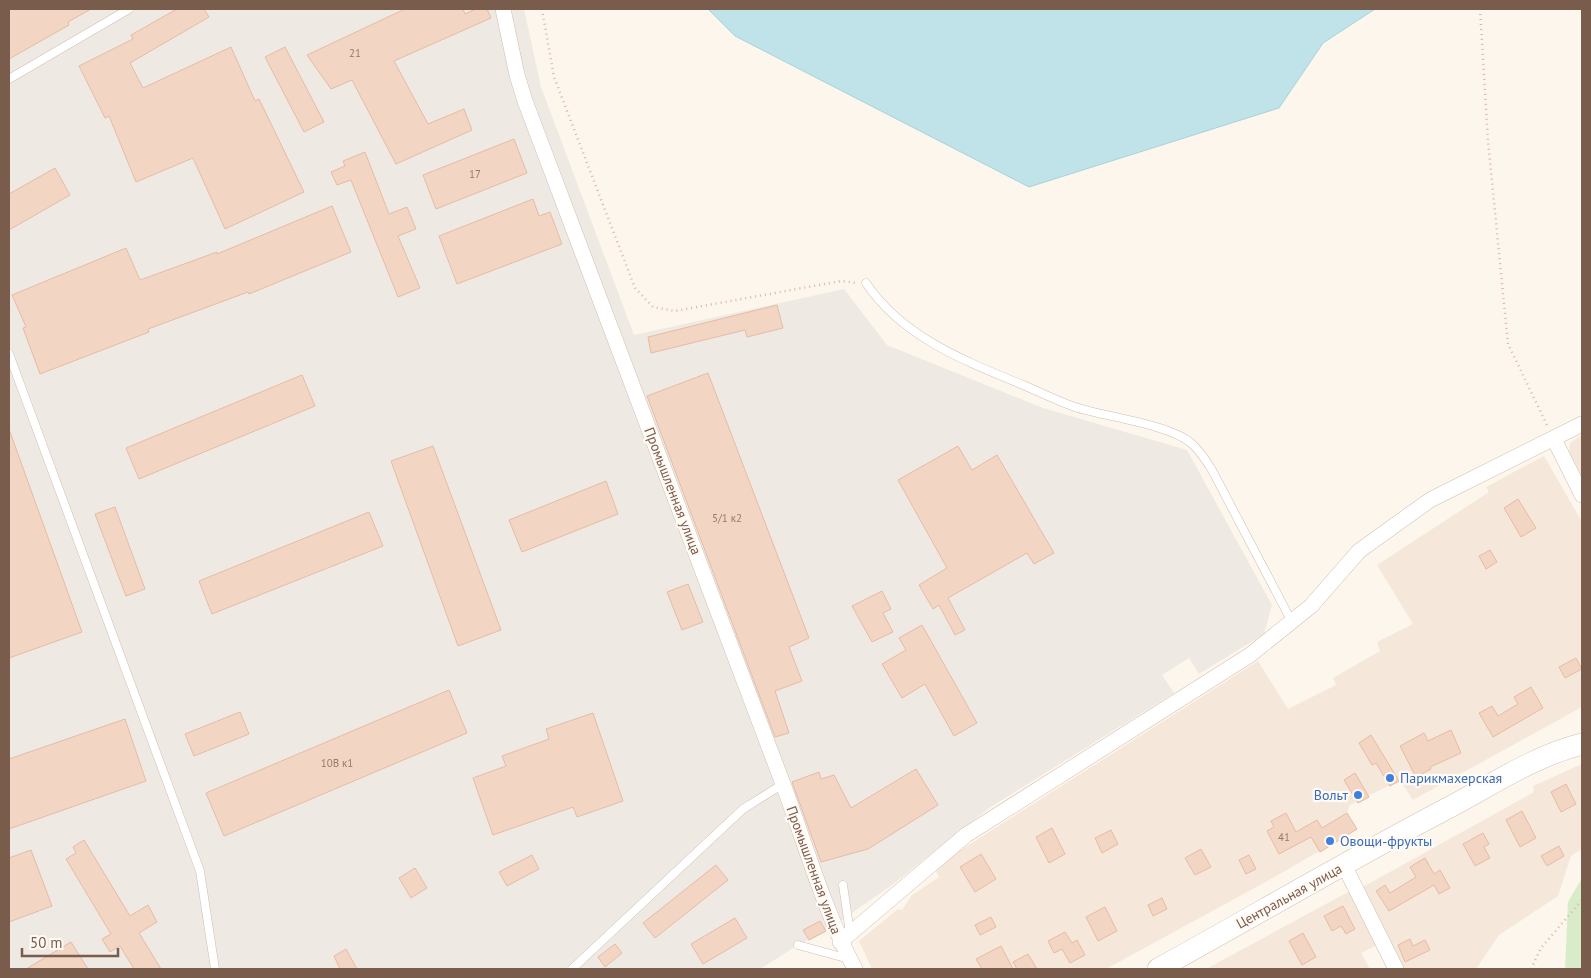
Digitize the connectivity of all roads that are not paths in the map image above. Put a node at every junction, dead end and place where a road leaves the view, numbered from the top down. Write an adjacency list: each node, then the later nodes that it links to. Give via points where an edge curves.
1 (129, 9): 3 (lane)
2 (504, 9): 11 (street, Промышленная улица, via 525,101)
3 (9, 79)
4 (866, 283): 9 (lane, via 878,301 920,336 966,361 1074,407 1170,432 1190,442 1212,470)
5 (9, 354): 14 (lane)
6 (1582, 424): 7 (street)
7 (1554, 439): 8 (street); 9 (street, via 1430,500 1358,551 1322,594)
8 (1582, 495)
9 (1292, 622): 16 (street, via 1250,654 1011,800)
10 (1582, 744): 12 (main road, Центральная улица, via 1532,763)
11 (783, 784): 16 (street, Промышленная улица, via 816,873 829,919); 20 (lane, via 743,809)
12 (1344, 865): 21 (main road, Центральная улица); 22 (street)
13 (191, 872): 14 (lane)
14 (200, 872): 19 (lane)
15 (843, 885): 16 (lane)
16 (845, 937): 18 (street, Промышленная улица)
17 (798, 945): 18 (lane)
18 (852, 964)
19 (215, 969)
20 (572, 969)
21 (1158, 969)
22 (1396, 969)

